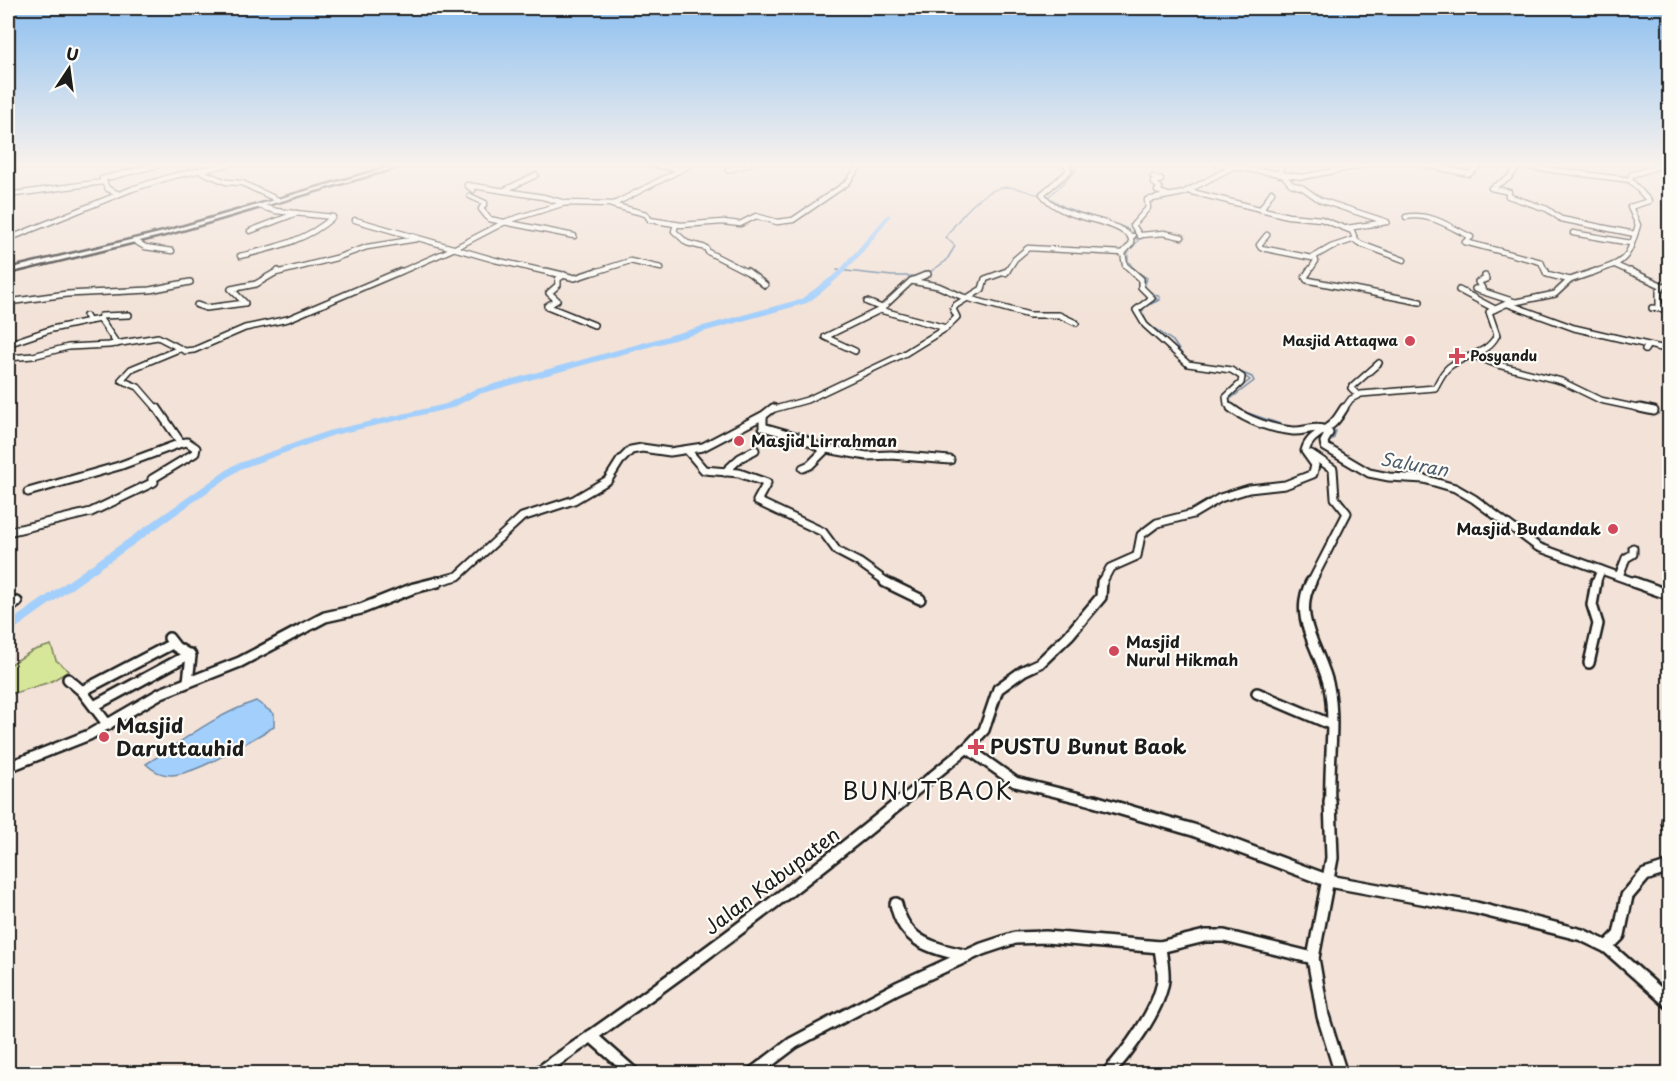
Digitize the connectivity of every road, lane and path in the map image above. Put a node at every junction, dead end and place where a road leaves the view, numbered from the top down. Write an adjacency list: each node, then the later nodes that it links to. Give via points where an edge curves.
1 (73, 214): 31 (street)
2 (229, 214): 33 (main road)
3 (294, 214): 22 (street)
4 (311, 214): 38 (street, via 333,217 315,232 279,247)
5 (485, 214): 19 (street, via 489,219)
6 (528, 214): 19 (street)
7 (645, 214): 20 (street, via 650,220)
8 (801, 214): 20 (street, via 777,222 756,216 740,224)
9 (1080, 214): 28 (street)
10 (1142, 214): 25 (street, via 1133,225)
11 (1282, 214): 21 (street, via 1322,218)
12 (1364, 214): 21 (street, via 1387,222)
13 (1415, 214): 17 (street)
14 (1417, 214): 47 (street, via 1471,237 1465,242 1541,262 1546,273)
15 (1556, 214): 24 (street, via 1561,219)
16 (1633, 214): 24 (street, via 1638,225)
17 (1406, 217)
18 (355, 220): 30 (street)
19 (507, 221): 27 (street); 35 (street)
20 (675, 225): 50 (street, via 674,231 681,240 706,248)
21 (1347, 228): 32 (street)
22 (250, 231)
23 (1573, 233): 34 (street)
24 (1635, 234): 34 (street)
25 (1141, 235): 28 (street); 29 (street, via 1164,233)
26 (1267, 235): 39 (street, via 1259,245 1261,248)
27 (574, 236)
28 (1132, 236): 37 (street)
29 (1182, 237)
30 (419, 238): 35 (street); 57 (street, via 367,247 279,271 261,282 231,289 243,304 206,308)
31 (8, 239)
32 (1355, 239): 39 (street); 40 (street)
33 (135, 241): 36 (street, via 145,247); 43 (main road)
34 (1631, 243): 41 (street, via 1627,258)
35 (455, 248): 45 (street); 70 (street, via 298,316 245,328 194,350)
36 (172, 251)
37 (1124, 253): 52 (street, via 1025,248 1006,273 986,279 982,289); 80 (street, via 1125,265 1141,279 1141,287 1152,298 1136,310 1148,329 1190,366 1230,370 1242,377 1242,383 1226,397 1228,407 1243,416 1289,430)
38 (240, 256)
39 (1314, 257): 54 (street, via 1316,261 1307,279)
40 (1404, 260)
41 (1615, 265): 47 (street); 62 (street, via 1663,286 1659,305)
42 (661, 267): 45 (street, via 630,261 579,278)
43 (8, 271)
44 (928, 274): 48 (street)
45 (564, 275): 66 (street, via 549,293 557,300 548,306)
46 (1485, 276): 55 (street, via 1478,282 1482,288 1475,289)
47 (1570, 280): 55 (street, via 1555,294)
48 (911, 281): 52 (street, via 938,286); 60 (street)
49 (190, 282): 56 (street, via 148,290 67,294)
50 (765, 285)
51 (1459, 291): 61 (street)
52 (963, 297): 65 (street, via 1029,315 1063,316); 67 (street, via 953,308 956,319)
53 (867, 302): 60 (street)
54 (1420, 302)
55 (1516, 302): 58 (street)
56 (8, 303)
57 (197, 304)
58 (1506, 304): 61 (street); 71 (street, via 1574,328)
59 (1652, 308): 62 (street)
60 (881, 309): 67 (street); 72 (street, via 825,337)
61 (1495, 309): 73 (street, via 1488,314 1496,330 1495,341)
62 (1669, 310)
63 (129, 315): 64 (street, via 112,314)
64 (100, 319): 68 (street, via 88,319); 69 (street)
65 (1076, 323)
66 (594, 325)
67 (946, 328): 79 (street, via 843,384 807,400 774,406)
68 (8, 344): 74 (street)
69 (117, 344): 70 (street, via 158,337); 74 (street, via 72,346)
70 (179, 349): 81 (street, via 131,369 121,380 138,387)
71 (1670, 350)
72 (855, 351)
73 (1474, 356): 77 (street, via 1448,368 1435,388); 78 (street, via 1561,381 1595,399)
74 (26, 357): 75 (street)
75 (8, 358)
76 (1379, 363): 77 (street, via 1351,388)
77 (1357, 394): 80 (street)
78 (1654, 411)
79 (763, 416): 83 (street, via 763,427); 85 (street)
80 (1327, 427): 82 (street); 92 (street, via 1325,447 1359,468 1455,488 1538,547)
81 (181, 443): 89 (street); 90 (street, via 186,442 196,451 133,494 87,513)
82 (1309, 444): 105 (street, via 1335,471 1335,496 1347,513 1304,602 1308,631 1329,686); 107 (street, Jalan Kabupaten, via 1316,470 1301,480 1220,498 1193,514 1157,523 1145,531 1137,556 1110,568 1102,580 1101,597 1069,635 1040,663 998,689 984,730)
83 (826, 449): 86 (street, via 867,456); 87 (street)
84 (755, 450): 88 (street)
85 (688, 451): 88 (street, via 700,469); 101 (street, via 632,450 620,460 608,480 574,500 522,517 458,576 325,617 240,662)
86 (950, 460)
87 (803, 468)
88 (724, 473): 95 (street, via 738,472 767,483 757,501 823,532 837,551)
89 (28, 492)
90 (8, 532)
91 (1633, 548): 93 (street)
92 (1601, 570): 93 (street); 99 (street, via 1592,605 1598,624)
93 (1620, 574): 94 (street)
94 (1670, 595)
95 (920, 599)
96 (17, 602): 97 (street)
97 (8, 608)
98 (190, 654): 101 (street); 102 (street, via 171,641); 104 (street)
99 (1588, 663)
100 (68, 679): 102 (street)
101 (188, 681): 106 (street)
102 (82, 692): 104 (street)
103 (1257, 693): 105 (street)
104 (94, 706): 106 (street)
105 (1330, 724): 112 (street)
106 (108, 725): 108 (street)
107 (968, 748): 112 (street, via 1015,782 1193,830); 119 (street, Jalan Kabupaten, via 801,884)
108 (8, 767)
109 (1670, 814): 110 (street)
110 (1670, 828)
111 (1670, 867): 115 (street, via 1645,875 1627,896 1619,935)
112 (1329, 880): 115 (street, via 1553,926); 117 (street)
113 (896, 904): 116 (street, via 897,915 911,937 927,946)
114 (1160, 947): 116 (street, via 1015,938); 117 (street, via 1205,936 1224,936); 123 (street, via 1163,978 1159,993 1127,1051)
115 (1607, 947): 118 (street)
116 (967, 956): 122 (street, via 793,1043)
117 (1313, 958): 124 (street, via 1323,1016)
118 (1670, 1002)
119 (591, 1036): 120 (street, Jalan Kabupaten); 121 (street)
120 (537, 1074)
121 (633, 1074)
122 (752, 1074)
123 (1107, 1074)
124 (1341, 1074)

